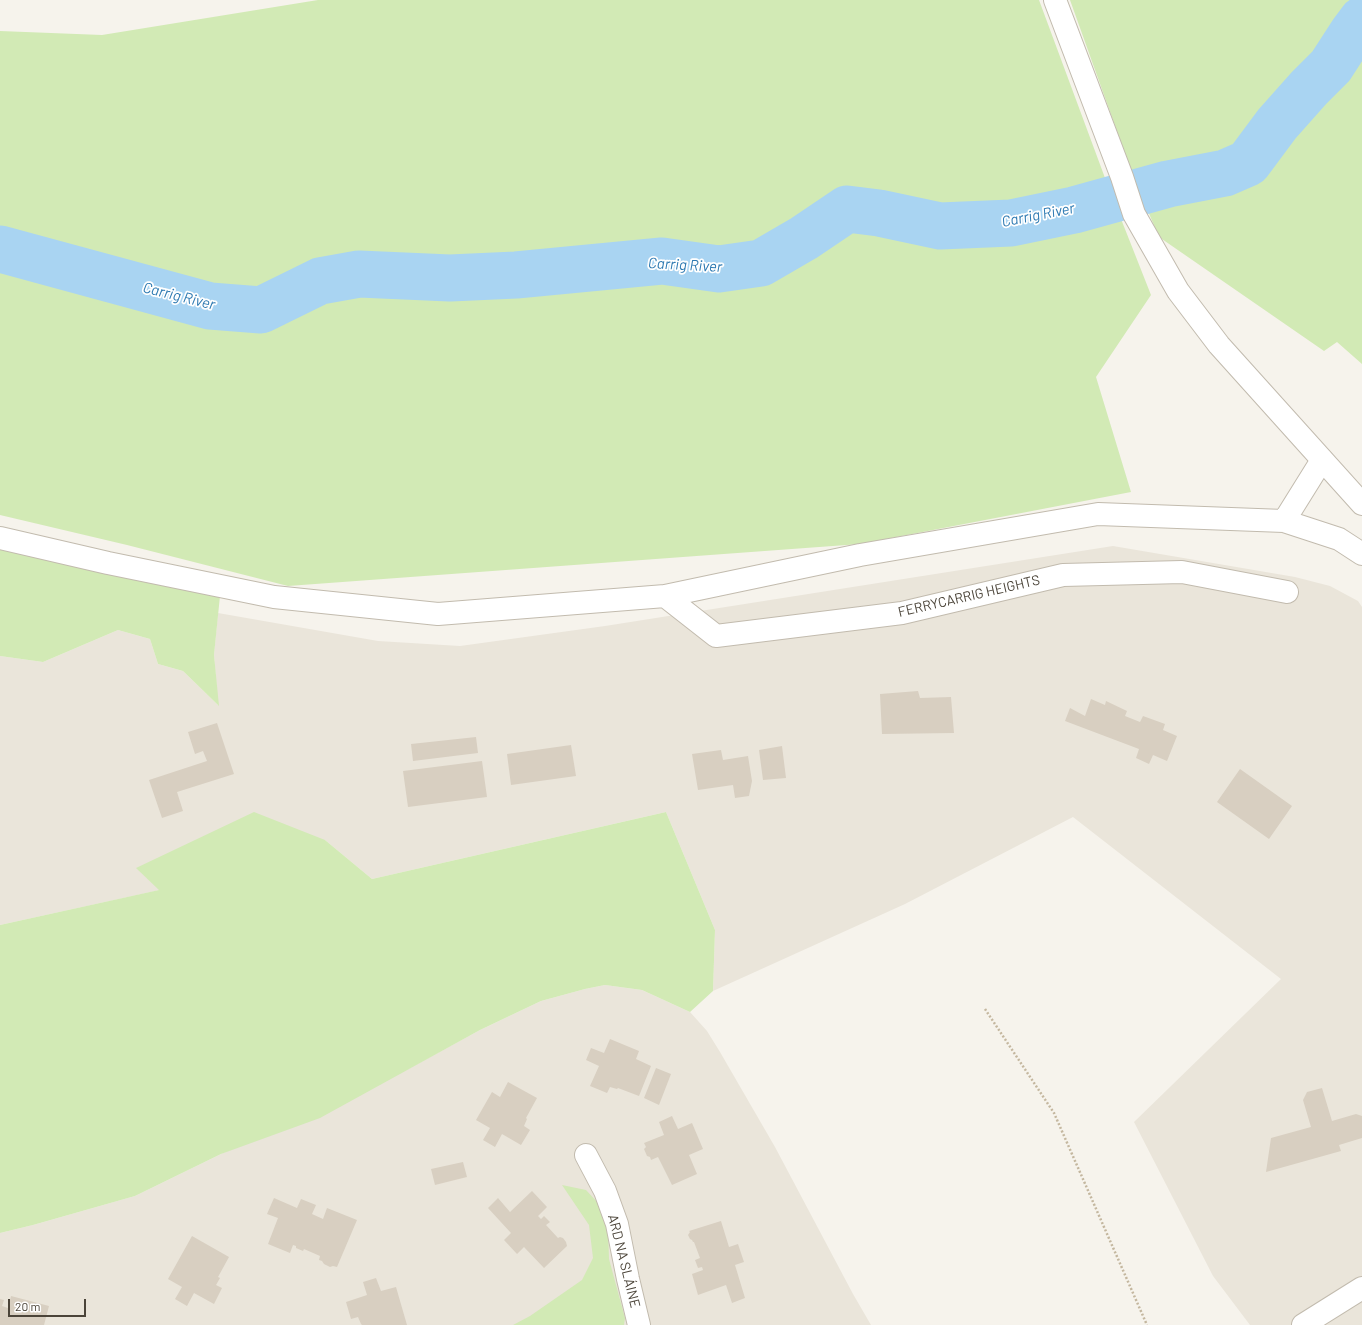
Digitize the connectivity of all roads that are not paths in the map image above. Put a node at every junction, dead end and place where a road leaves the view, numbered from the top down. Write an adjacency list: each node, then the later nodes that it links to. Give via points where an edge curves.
1 (1055, 0): 2 (street, via 1134,214 1178,291 1219,344)
2 (1322, 460): 3 (street); 4 (street)
3 (1362, 504)
4 (1284, 521): 6 (street, via 1339,539); 8 (street, via 1098,514 860,555)
5 (0, 538): 8 (street, via 274,597 438,614)
6 (1362, 554)
7 (1286, 592): 8 (street, FERRYCARRIG HEIGHTS, via 1182,572 1063,575 902,612 716,636)
8 (665, 596)
9 (586, 1155): 11 (street, ARD NA SLÁINE, via 605,1191 617,1224)
10 (1362, 1288): 12 (street)
11 (639, 1325)
12 (1302, 1325)

